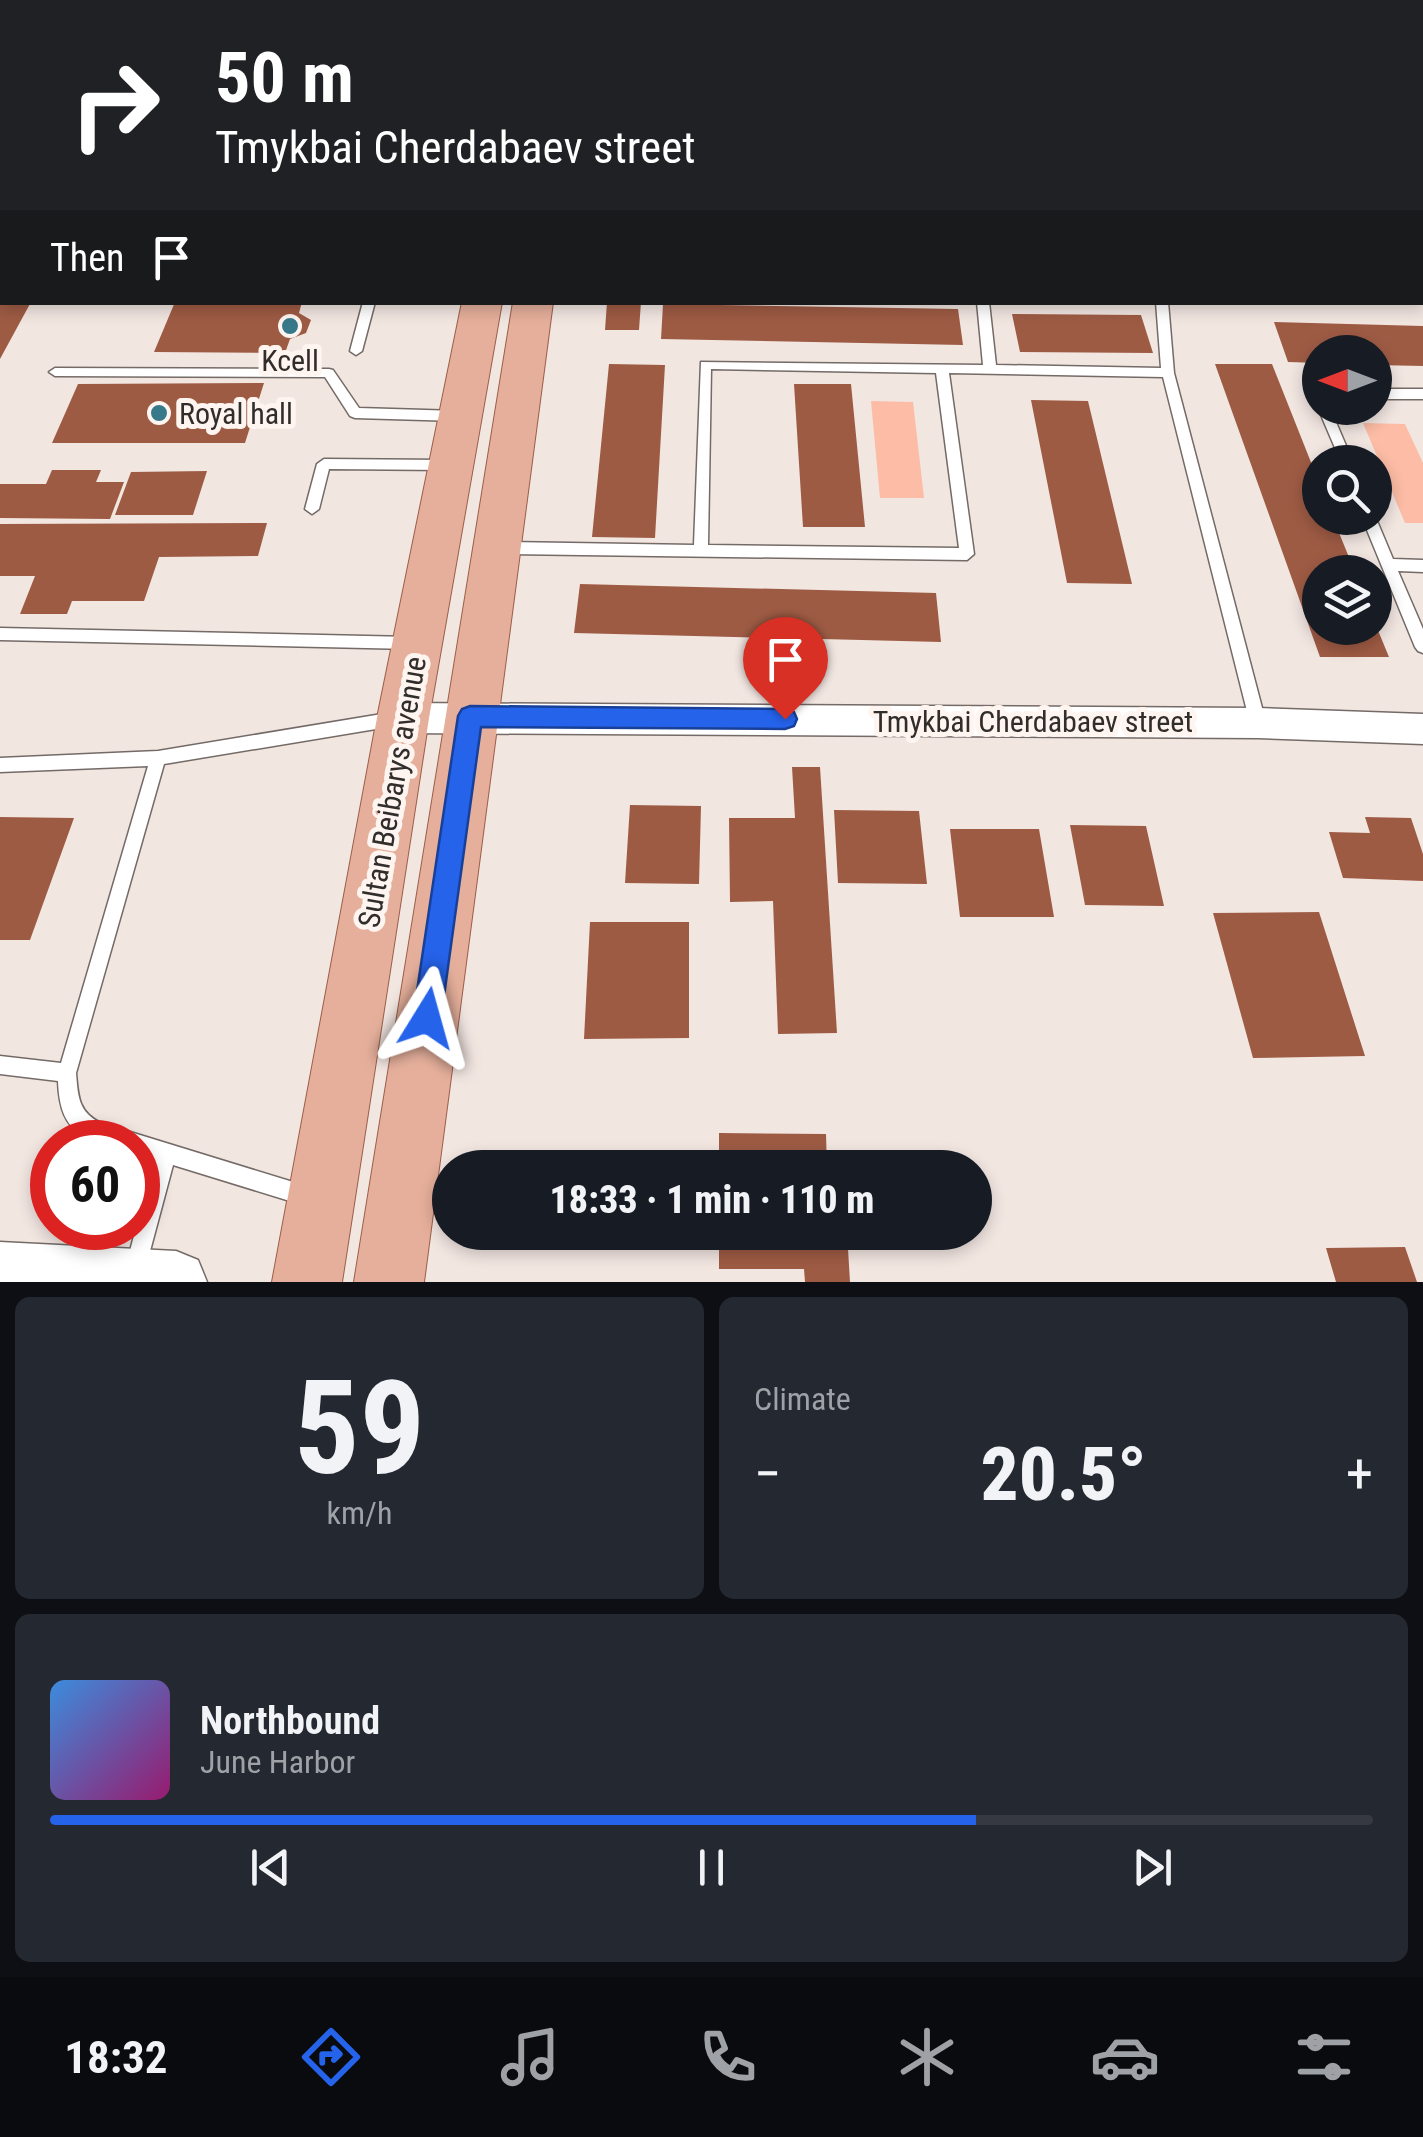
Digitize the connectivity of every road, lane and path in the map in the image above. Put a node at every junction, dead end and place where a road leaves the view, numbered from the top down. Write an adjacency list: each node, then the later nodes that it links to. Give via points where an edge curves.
1 (368, 305): 6 (lane)
2 (481, 305): 13 (main road, Sultan Beibarys avenue)
3 (534, 305): 15 (main road, Sultan Beibarys avenue)
4 (983, 305): 8 (lane)
5 (1162, 305): 10 (lane)
6 (356, 351)
7 (942, 369): 8 (lane); 16 (lane, via 704,365); 16 (lane, via 967,554)
8 (990, 369): 10 (lane)
9 (56, 372): 13 (lane, via 330,373 355,413)
10 (1168, 373): 25 (lane)
11 (1392, 394): 12 (lane)
12 (1423, 394)
13 (458, 440): 14 (lane, via 324,464); 21 (main road, Sultan Beibarys avenue)
14 (312, 509)
15 (496, 548): 16 (lane); 23 (main road, Sultan Beibarys avenue)
16 (701, 551)
17 (1392, 565): 18 (lane)
18 (1423, 566)
19 (1392, 572): 22 (lane)
20 (0, 634): 21 (lane)
21 (420, 643): 24 (main road, Sultan Beibarys avenue)
22 (1423, 647)
23 (470, 716): 24 (street, Tmykbai Cherdabaev street); 25 (street, Tmykbai Cherdabaev street); 38 (main road, Sultan Beibarys avenue)
24 (403, 718): 27 (lane); 34 (main road, Sultan Beibarys avenue)
25 (1258, 723): 26 (street, Tmykbai Cherdabaev street)
26 (1423, 728)
27 (158, 758): 28 (lane); 30 (lane)
28 (0, 765)
29 (0, 1066): 30 (lane)
30 (67, 1073): 31 (lane, via 67,1105)
31 (79, 1120)
32 (160, 1152): 33 (lane)
33 (166, 1154): 34 (lane); 36 (lane)
34 (320, 1201): 37 (main road, Sultan Beibarys avenue)
35 (0, 1273): 36 (street)
36 (154, 1281)
37 (307, 1282)
38 (390, 1282)

